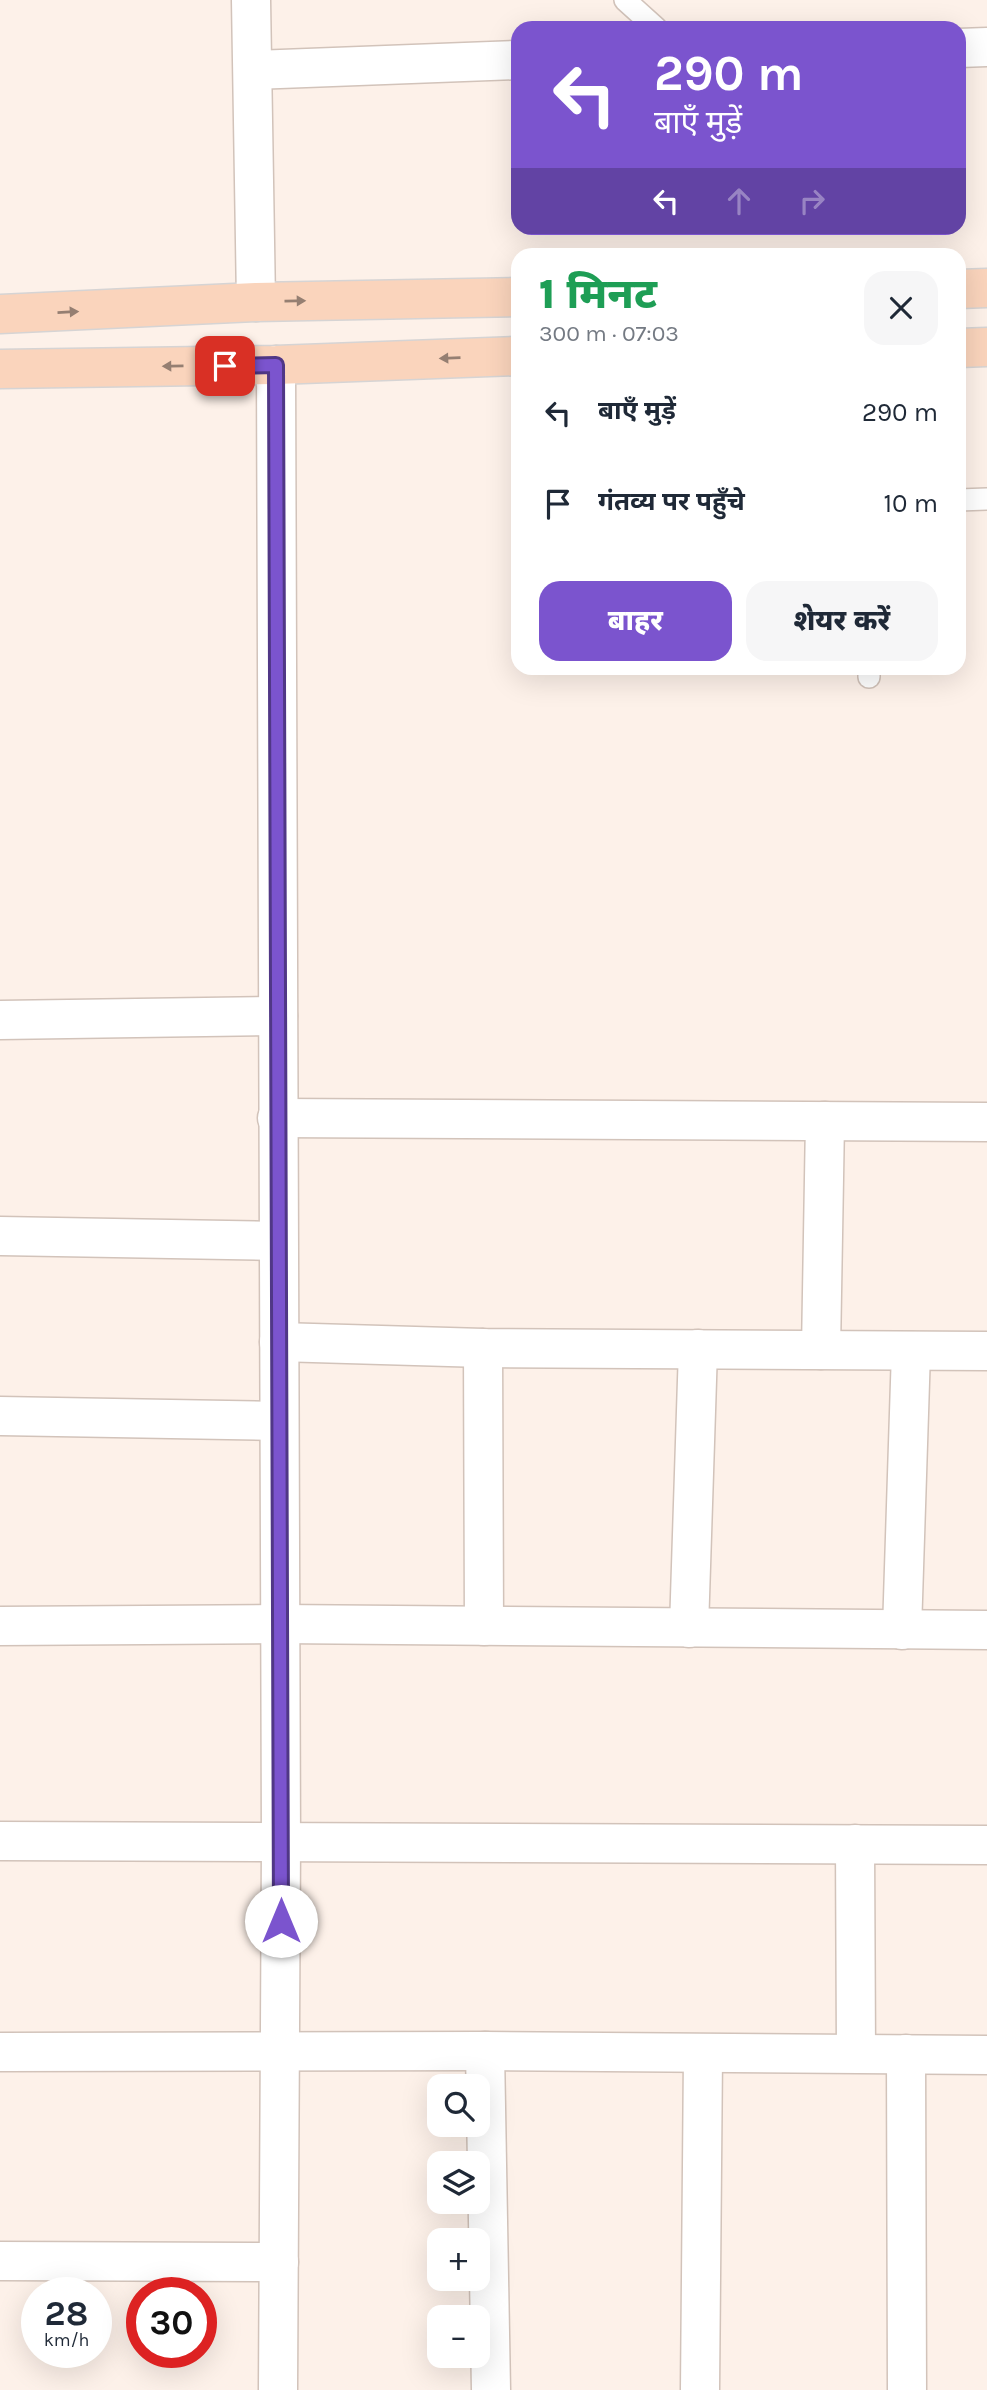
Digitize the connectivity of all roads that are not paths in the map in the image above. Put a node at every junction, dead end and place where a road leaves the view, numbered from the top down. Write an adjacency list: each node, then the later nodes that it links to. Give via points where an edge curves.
1 (251, 0): 7 (street)
2 (625, 0): 3 (lane)
3 (648, 21)
4 (987, 47): 5 (street)
5 (966, 48)
6 (511, 60): 7 (street)
7 (253, 70): 11 (street)
8 (987, 288): 9 (main road)
9 (966, 289)
10 (511, 297): 11 (main road, one-way to 10)
11 (256, 302): 12 (main road, one-way to 11)
12 (0, 314)
13 (987, 347): 14 (main road)
14 (966, 348)
15 (511, 356): 16 (main road, one-way to 16)
16 (276, 365): 17 (main road, one-way to 17); 20 (street)
17 (0, 369)
18 (987, 499): 19 (lane)
19 (966, 500)
20 (278, 1016): 21 (street); 22 (street)
21 (0, 1020)
22 (277, 1118): 23 (street); 26 (street)
23 (825, 1121): 24 (street); 30 (street)
24 (987, 1122)
25 (0, 1236): 26 (street)
26 (278, 1241): 27 (street)
27 (279, 1342): 28 (street); 34 (street)
28 (483, 1348): 29 (street); 37 (street)
29 (698, 1349): 30 (street); 38 (street)
30 (821, 1350): 31 (street)
31 (911, 1351): 32 (street); 39 (street)
32 (987, 1351)
33 (0, 1416): 34 (street)
34 (279, 1421): 35 (street)
35 (280, 1624): 36 (street); 37 (street); 42 (street)
36 (0, 1626)
37 (484, 1626): 38 (street)
38 (689, 1628): 39 (street)
39 (902, 1630): 40 (street)
40 (987, 1630)
41 (0, 1841): 42 (street)
42 (281, 1844): 43 (street); 45 (street)
43 (855, 1844): 44 (street); 48 (street)
44 (987, 1845)
45 (279, 2050): 46 (street); 47 (street); 53 (street)
46 (485, 2051): 49 (street); 55 (street)
47 (0, 2052)
48 (856, 2052): 49 (street); 50 (street)
49 (703, 2054): 56 (street)
50 (906, 2054): 51 (street); 57 (street)
51 (987, 2055)
52 (0, 2261): 53 (street)
53 (279, 2262): 54 (street)
54 (278, 2390)
55 (491, 2390)
56 (701, 2390)
57 (907, 2390)

